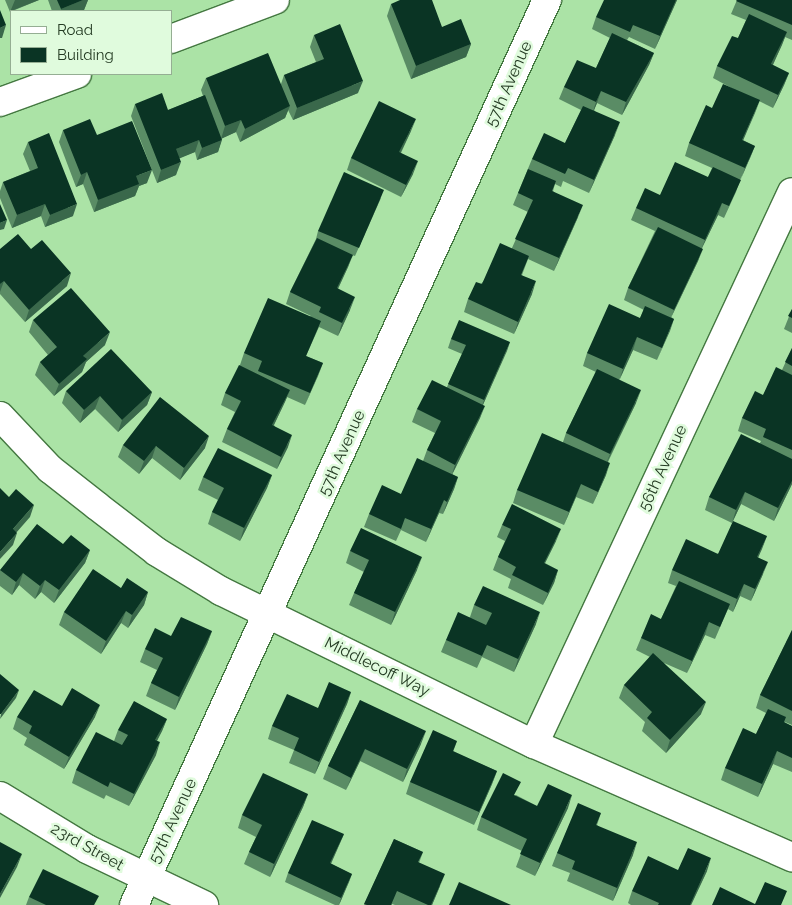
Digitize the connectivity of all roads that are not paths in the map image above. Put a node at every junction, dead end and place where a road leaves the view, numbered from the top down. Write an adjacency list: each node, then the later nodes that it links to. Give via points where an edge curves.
1 (275, 0): 3 (street)
2 (547, 0): 8 (street, 57th Avenue)
3 (172, 39)
4 (74, 75): 5 (street)
5 (0, 102)
6 (792, 192): 9 (street, 56th Avenue)
7 (0, 416): 8 (street, Middlecoff Way, via 50,469 157,552 220,591)
8 (269, 614): 9 (street, Middlecoff Way); 12 (street, 57th Avenue)
9 (534, 744): 11 (street, Middlecoff Way)
10 (0, 796): 12 (street, 23rd Street, via 87,849)
11 (792, 858)
12 (146, 879): 13 (street, 57th Avenue); 14 (street, 23rd Street)
13 (134, 905)
14 (204, 905)

